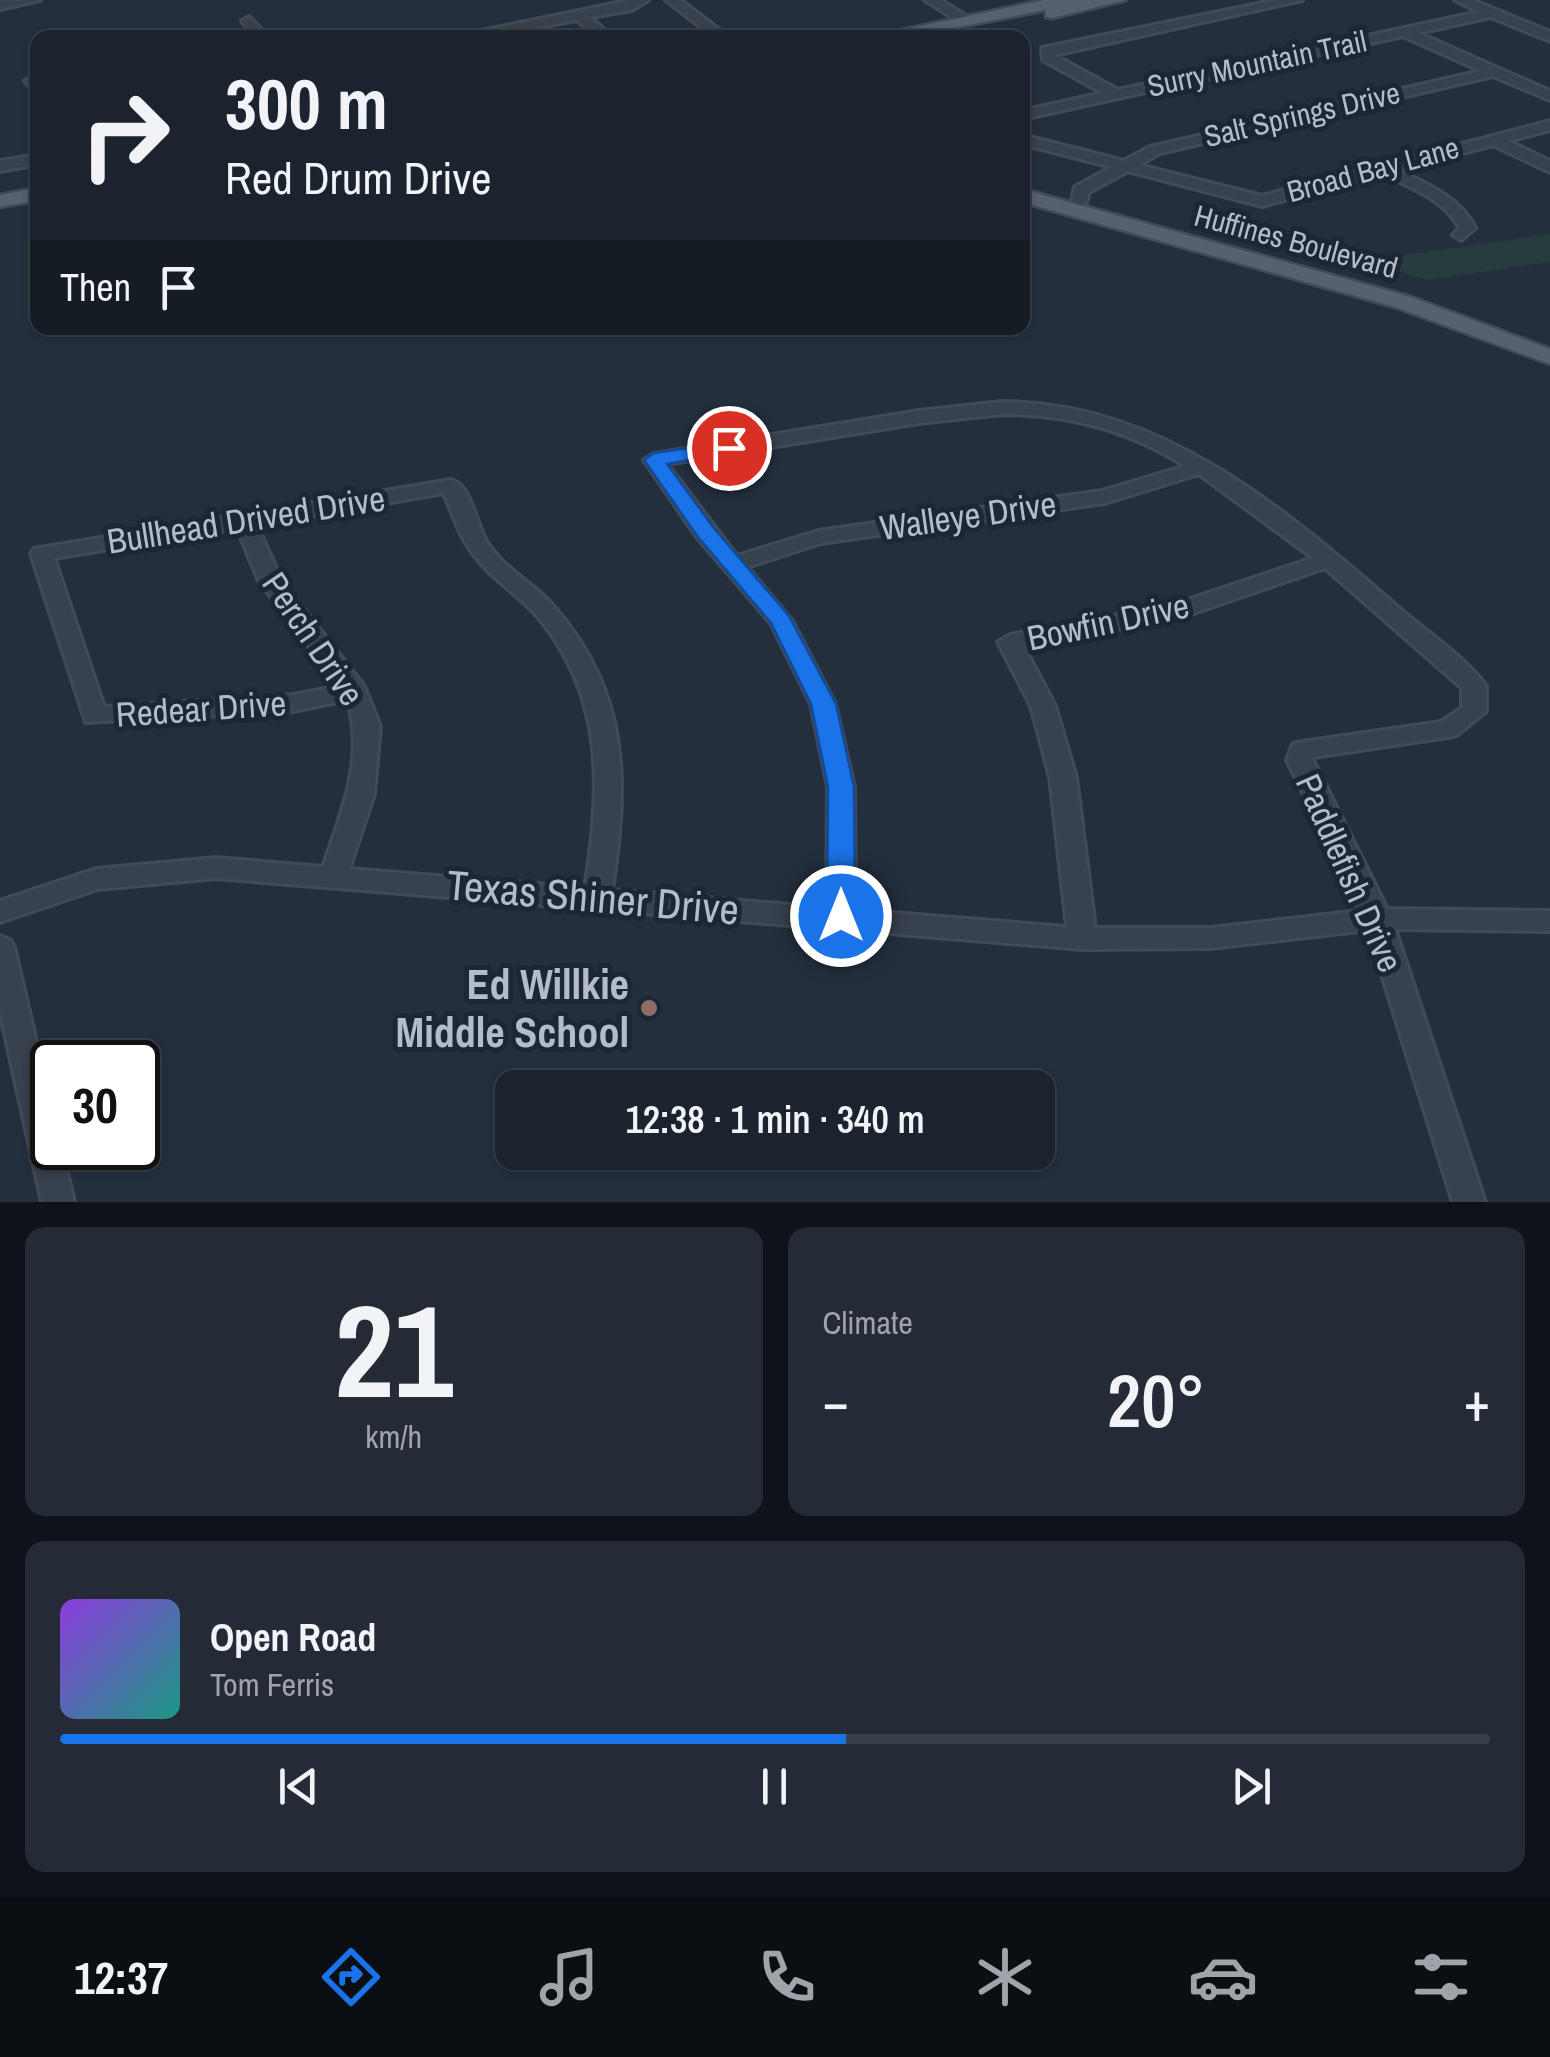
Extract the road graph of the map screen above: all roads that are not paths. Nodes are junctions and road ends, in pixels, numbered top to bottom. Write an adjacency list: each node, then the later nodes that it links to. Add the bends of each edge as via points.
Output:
1 (34, 0): 9 (street)
2 (642, 0): 11 (street)
3 (672, 0): 18 (street)
4 (931, 0): 12 (street)
5 (1118, 0): 14 (main road)
6 (1461, 0): 10 (street)
7 (1060, 1): 12 (main road)
8 (1285, 1): 25 (street, via 1047,51 1048,58)
9 (3, 3)
10 (1492, 13): 22 (street, Surry Mountain Trail); 23 (street)
11 (579, 16): 16 (street); 17 (street)
12 (966, 20): 19 (main road)
13 (249, 21): 15 (street)
14 (1006, 22): 20 (main road); 21 (main road)
15 (256, 30)
16 (502, 30)
17 (597, 30)
18 (713, 30)
19 (914, 30)
20 (924, 30)
21 (967, 30)
22 (1404, 32): 24 (street); 25 (street, Surry Mountain Trail)
23 (1550, 36)
24 (1494, 72): 26 (street); 35 (street, Salt Springs Drive, via 1170,146)
25 (1116, 95): 27 (street, Surry Mountain Trail)
26 (1550, 96)
27 (1030, 113)
28 (1550, 124): 29 (street, Broad Bay Lane)
29 (1492, 138): 33 (street, Broad Bay Lane); 34 (street)
30 (1030, 141): 35 (street, Broad Bay Lane)
31 (30, 160): 32 (street)
32 (0, 166)
33 (1381, 167): 35 (street, Broad Bay Lane, via 1255,201); 41 (street, via 1452,208 1466,228)
34 (1550, 167)
35 (1122, 169): 40 (street, Salt Springs Drive, via 1118,179)
36 (1030, 188): 40 (main road, Huffines Boulevard)
37 (1030, 196): 40 (main road, Huffines Boulevard)
38 (30, 198): 39 (main road)
39 (0, 204)
40 (1074, 204): 42 (main road, Huffines Boulevard, via 1446,302); 43 (main road, Huffines Boulevard, via 1403,302)
41 (1461, 235)
42 (1550, 342)
43 (1550, 357)
44 (1202, 466): 47 (street); 48 (street, Walleye Drive, via 1129,492 818,537); 48 (street, via 1146,435 1082,414 1022,409 955,412 654,460)
45 (244, 519): 46 (street, Bullhead Drived Drive); 49 (street, Perch Drive, via 270,581); 51 (street, Bullhead Drived Drive, via 451,486 477,546 546,612 584,671 610,739 612,805)
46 (42, 554): 49 (street, Redear Drive, via 96,716 294,703)
47 (1327, 560): 54 (street, Paddlefish Drive, via 1474,686 1474,711 1448,729 1302,750 1300,760); 56 (street, Bowfin Drive, via 1177,611 1010,642 1043,706 1064,777)
48 (733, 564): 53 (street, via 781,620 824,704 841,787)
49 (356, 691): 50 (street, Perch Drive, via 368,726 361,794)
50 (333, 876): 51 (street, Texas Shiner Drive); 52 (street, Texas Shiner Drive, via 216,868 96,879)
51 (597, 897): 53 (street, Texas Shiner Drive)
52 (0, 912)
53 (841, 916): 56 (street, Texas Shiner Drive)
54 (1378, 919): 55 (street, Texas Shiner Drive); 56 (street, Texas Shiner Drive, via 1211,938); 59 (street, Paddlefish Drive)
55 (1550, 921)
56 (1082, 939)
57 (0, 947): 58 (street)
58 (58, 1202)
59 (1468, 1202)

